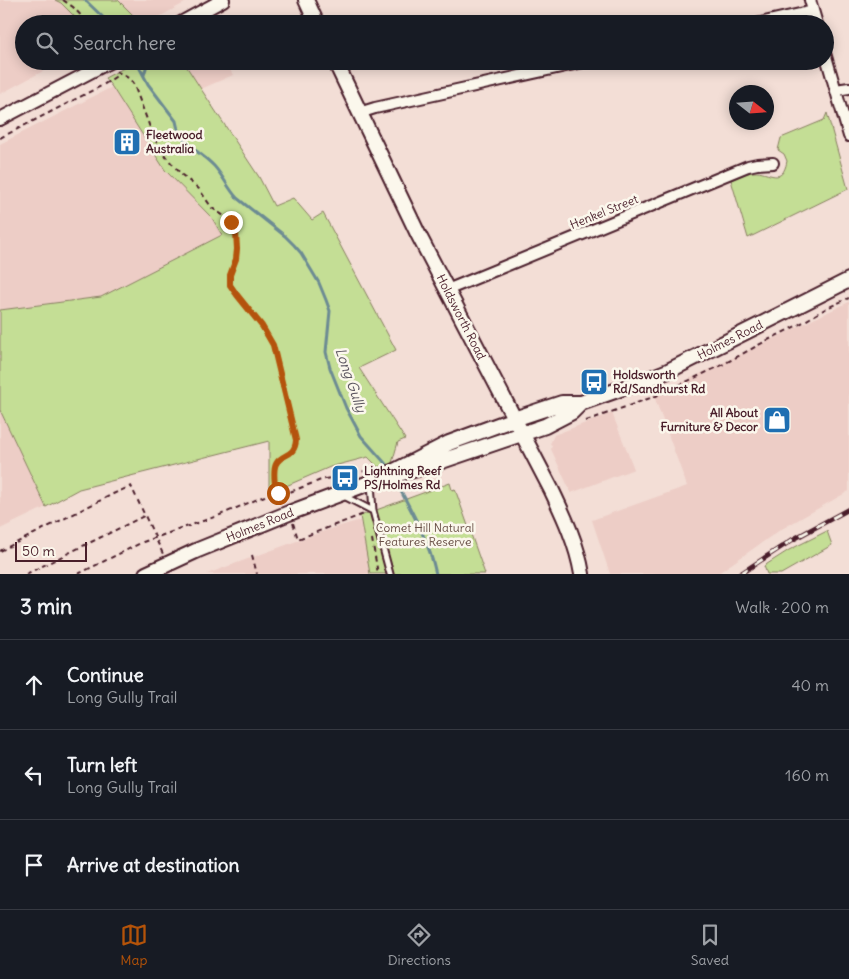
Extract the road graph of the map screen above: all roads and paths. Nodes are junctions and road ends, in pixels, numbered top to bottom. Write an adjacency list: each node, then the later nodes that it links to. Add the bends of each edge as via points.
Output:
1 (63, 0): 6 (path)
2 (223, 0): 7 (street)
3 (306, 0): 8 (main road)
4 (810, 0): 5 (street)
5 (813, 11): 9 (street); 10 (street)
6 (81, 15)
7 (192, 15)
8 (314, 15)
9 (795, 15)
10 (814, 15)
11 (102, 70): 20 (street)
12 (116, 70): 16 (path)
13 (339, 70): 19 (main road, Holdsworth Road)
14 (547, 70): 19 (street)
15 (830, 70): 18 (street)
16 (118, 73): 22 (path, via 103,85); 32 (path, via 134,85 154,138 166,158 197,186 212,208 229,220 234,228 237,249 230,285 273,345 296,440 292,451 276,464)
17 (849, 88): 18 (street)
18 (836, 90): 21 (street)
19 (359, 113): 25 (main road, Holdsworth Road)
20 (0, 119)
21 (849, 136)
22 (0, 138)
23 (773, 163): 25 (street, Henkel Street, via 748,166)
24 (849, 280): 27 (main road, Holmes Road, via 668,371)
25 (446, 290): 28 (main road, Holdsworth Road)
26 (849, 298): 29 (path, via 656,396)
27 (580, 403): 28 (main road, Holmes Road, via 562,403); 30 (main road, Holmes Road, via 562,418)
28 (514, 418): 30 (main road, Holdsworth Road); 31 (main road, Holmes Road, via 449,443)
29 (586, 421)
30 (522, 433): 31 (main road, Holmes Road); 51 (main road, Holdsworth Road, via 568,525)
31 (384, 476): 33 (main road, Holmes Road); 34 (path, via 344,475 345,478 338,481 337,476); 36 (lane)
32 (275, 493): 34 (path); 40 (path)
33 (340, 494): 36 (lane); 44 (main road, Holmes Road)
34 (281, 496): 35 (path)
35 (283, 501)
36 (373, 511): 50 (lane)
37 (365, 514): 39 (path, via 298,539)
38 (146, 515): 40 (path); 42 (path, via 132,486); 45 (path)
39 (295, 532)
40 (156, 538): 44 (path); 46 (path)
41 (372, 538): 49 (path)
42 (0, 551)
43 (252, 555): 48 (path)
44 (167, 564): 47 (main road, Holmes Road)
45 (26, 574)
46 (78, 574)
47 (146, 574)
48 (257, 574)
49 (378, 574)
50 (390, 574)
51 (582, 574)

